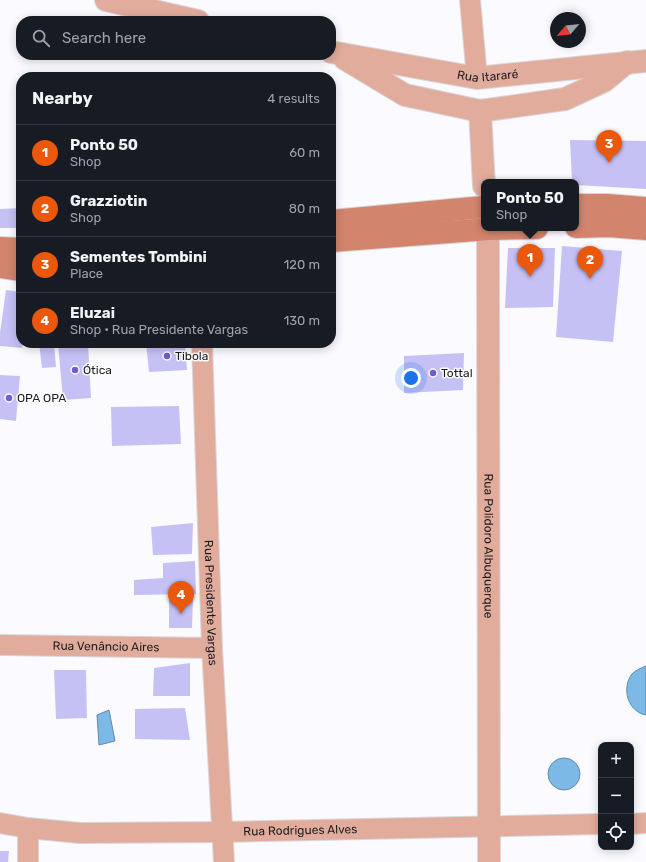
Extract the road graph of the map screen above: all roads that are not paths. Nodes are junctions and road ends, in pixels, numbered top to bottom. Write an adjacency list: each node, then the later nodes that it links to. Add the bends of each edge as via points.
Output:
1 (106, 0): 3 (street)
2 (470, 0): 7 (street)
3 (176, 16)
4 (336, 53): 7 (street, Rua Itararé)
5 (336, 54): 8 (street, via 405,95)
6 (636, 62): 7 (street, Rua Itararé); 8 (street, via 604,81 565,99)
7 (477, 78)
8 (480, 111): 9 (street)
9 (484, 179)
10 (579, 205): 12 (main road)
11 (481, 207): 13 (main road)
12 (646, 208)
13 (336, 221)
14 (579, 227): 15 (main road)
15 (646, 229)
16 (481, 230): 18 (main road)
17 (489, 231): 30 (street, Rua Polidoro Albuquerque)
18 (336, 242)
19 (0, 248): 20 (main road)
20 (16, 250)
21 (0, 267): 22 (main road)
22 (16, 269)
23 (202, 348): 25 (street, Rua Presidente Vargas)
24 (0, 645): 25 (street, Rua Venâncio Aires)
25 (212, 648): 32 (street, Rua Presidente Vargas)
26 (0, 823): 31 (street, Rua Rodrigues Alves)
27 (646, 823): 29 (street)
28 (598, 824): 30 (street, Rua Rodrigues Alves)
29 (634, 824)
30 (489, 826): 32 (street, Rua Rodrigues Alves); 35 (street, Rua Polidoro Albuquerque)
31 (28, 828): 32 (street, Rua Rodrigues Alves, via 80,833); 33 (street)
32 (223, 832): 34 (street, Rua Presidente Vargas)
33 (28, 862)
34 (224, 862)
35 (489, 862)

